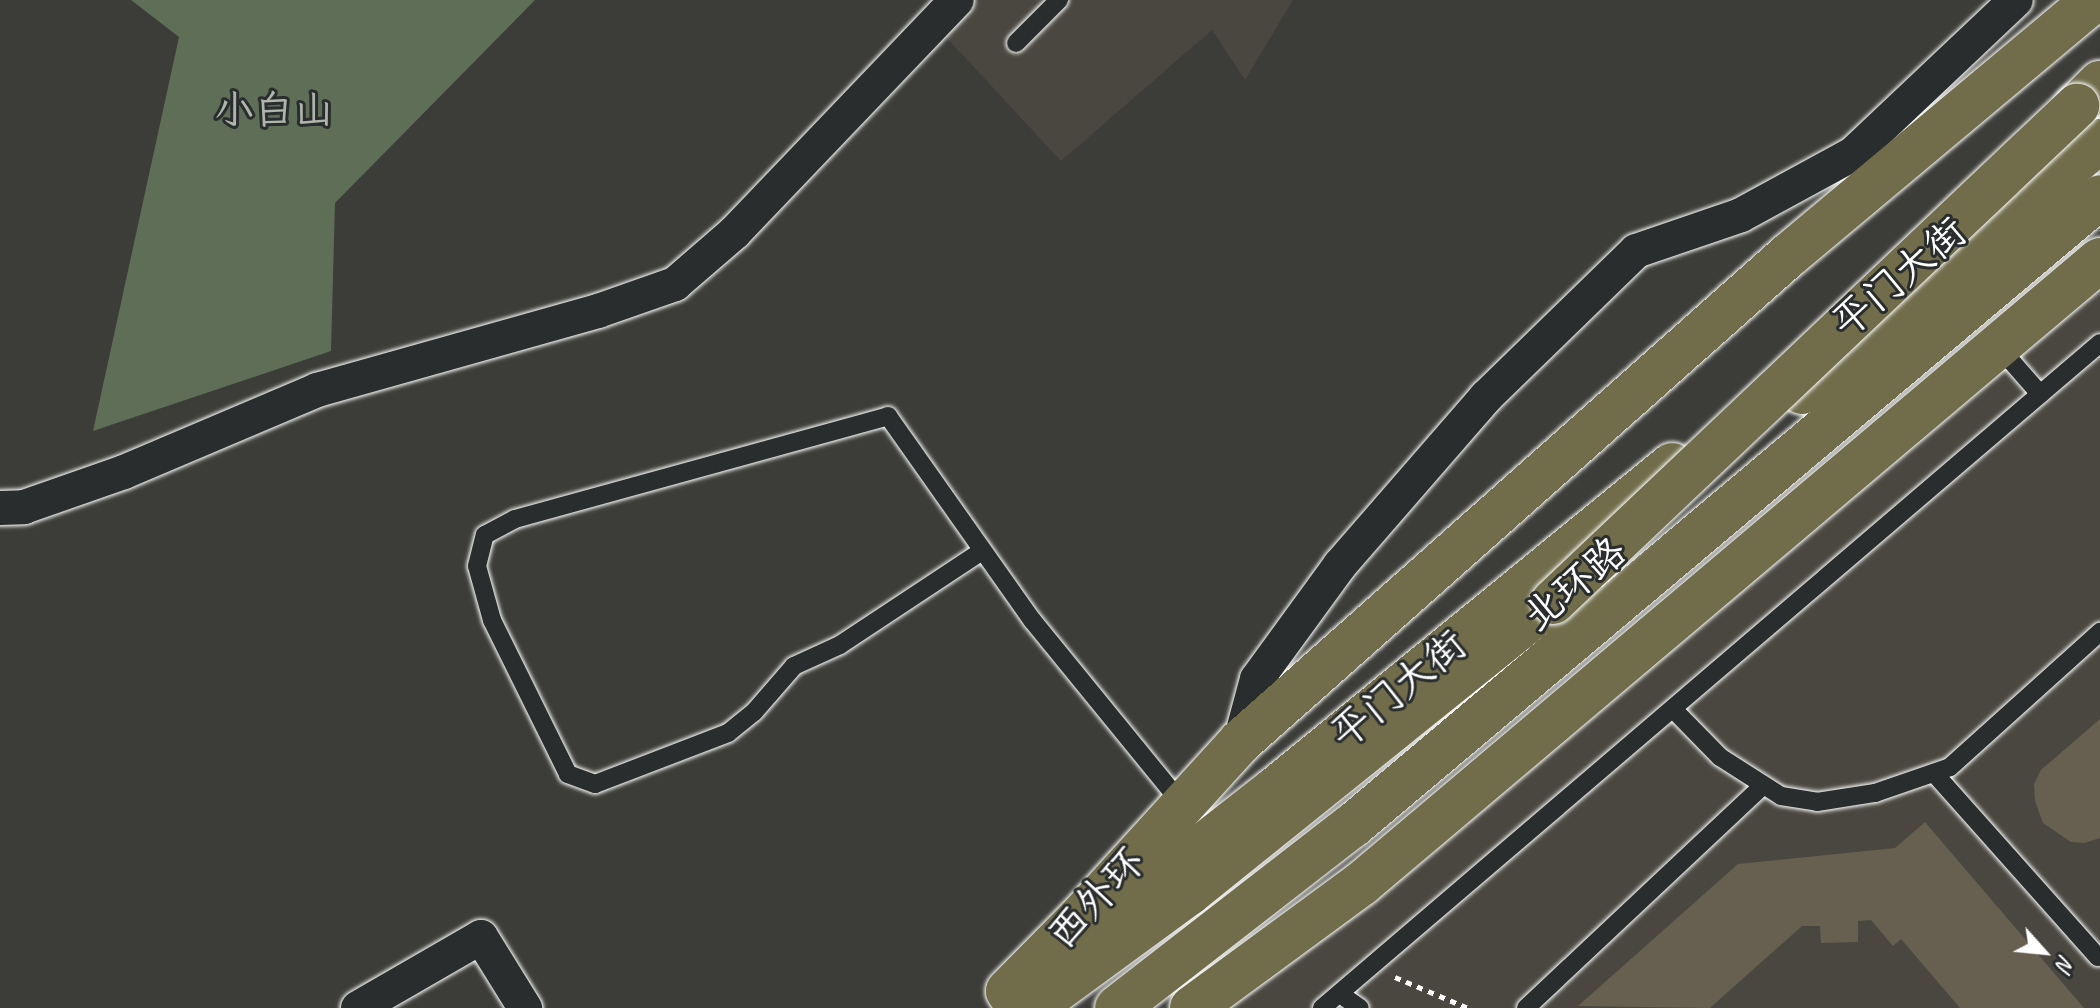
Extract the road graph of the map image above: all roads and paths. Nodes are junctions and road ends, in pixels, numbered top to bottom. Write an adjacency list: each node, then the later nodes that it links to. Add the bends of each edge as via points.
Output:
1 (957, 0): 14 (street, via 735,232 675,284 598,311 317,390 124,472 24,507)
2 (1059, 0): 5 (lane)
3 (2016, 0): 19 (street, via 1853,154 1741,215 1636,251 1486,397 1340,565 1257,679)
4 (2094, 0): 19 (main road, 西外环, via 1702,331)
5 (1016, 43)
6 (2100, 83): 16 (main road, bridge)
7 (2100, 107): 26 (main road, 平门大街, via 1849,321)
8 (2100, 141): 16 (main road, 北环路, bridge)
9 (2100, 197): 29 (main road, 北环路, via 1352,826)
10 (2100, 260): 12 (main road)
11 (2100, 343): 13 (lane)
12 (1998, 346): 13 (lane); 30 (main road, via 1361,884)
13 (2040, 394): 18 (lane)
14 (0, 508)
15 (982, 551): 15 (lane, via 888,416 515,519 485,535 477,566 492,620 568,774 595,784 728,733 794,666 840,645); 22 (lane)
16 (1553, 602): 26 (main road, 北环路, via 1189,893)
17 (2100, 632): 20 (lane, via 1950,767)
18 (1673, 709): 21 (lane, via 1720,757); 24 (lane)
19 (1240, 742): 22 (main road, 西外环)
20 (1934, 773): 21 (lane, via 1875,793 1817,802 1781,796); 23 (lane)
21 (1762, 786): 34 (lane)
22 (1182, 804): 26 (main road, 西外环)
23 (2100, 955)
24 (1373, 968): 25 (lane); 33 (path)
25 (1340, 994): 31 (lane); 32 (lane)
26 (1010, 1004)
27 (358, 1008): 28 (street, via 481,937)
28 (525, 1008)
29 (1117, 1008)
30 (1192, 1008)
31 (1322, 1008)
32 (1360, 1008)
33 (1468, 1008)
34 (1526, 1008)

